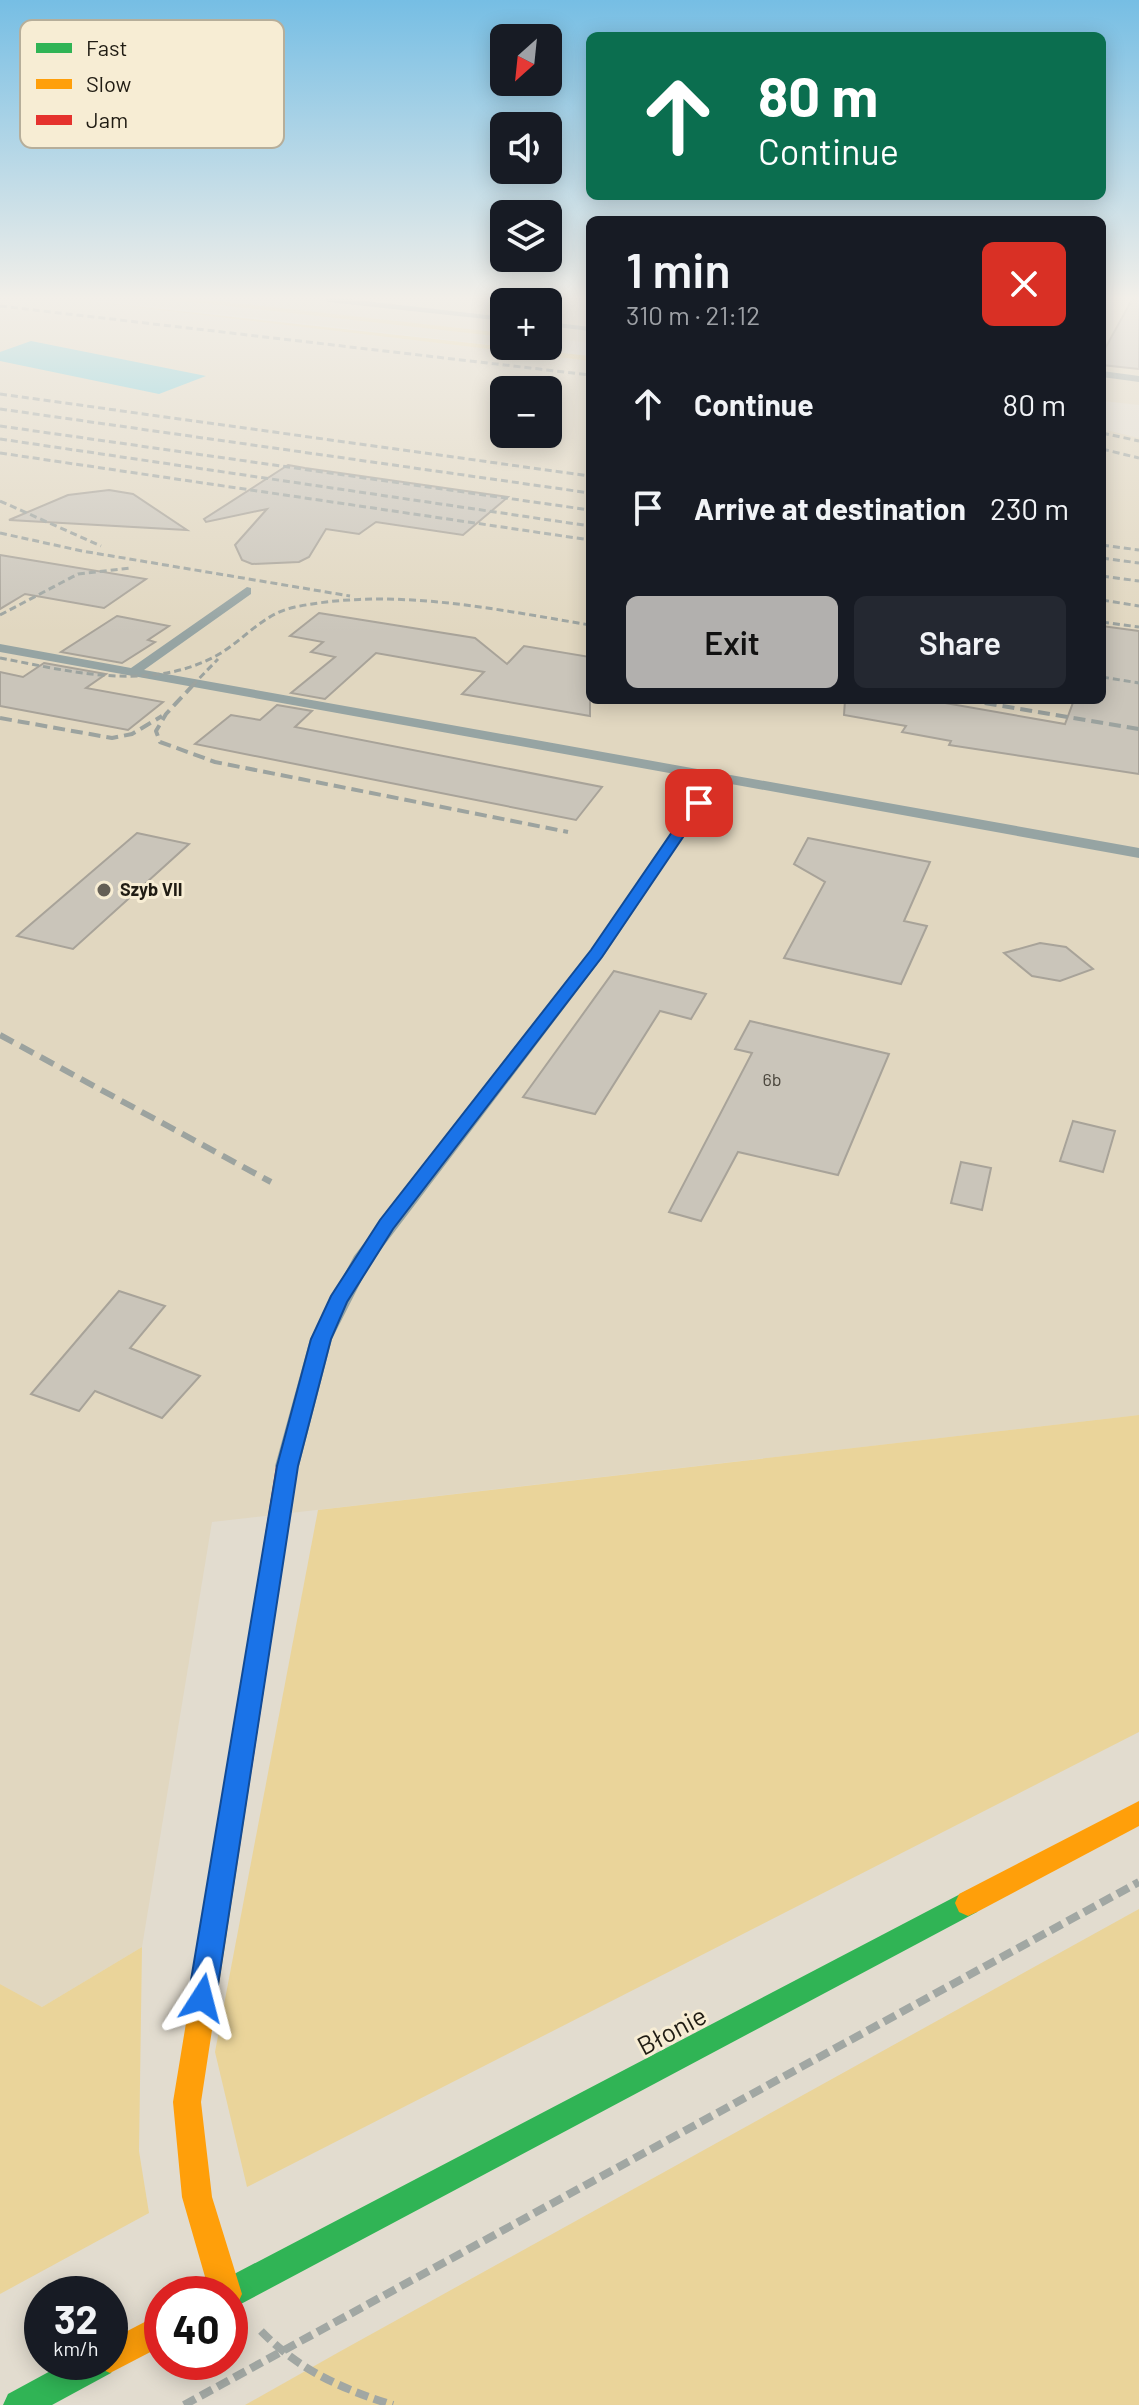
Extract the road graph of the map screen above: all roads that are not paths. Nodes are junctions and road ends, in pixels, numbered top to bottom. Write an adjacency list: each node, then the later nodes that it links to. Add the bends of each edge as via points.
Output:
1 (247, 591): 3 (lane)
2 (0, 648): 3 (lane)
3 (133, 672): 4 (lane)
4 (716, 778): 5 (lane); 6 (lane, via 597,953 361,1261 321,1339)
5 (1139, 853)
6 (287, 1466): 8 (street, Błonie, via 187,2102 197,2197)
7 (1139, 1813): 9 (street, Błonie)
8 (221, 2276)
9 (248, 2283)
10 (66, 2380): 11 (street)
11 (19, 2405)

